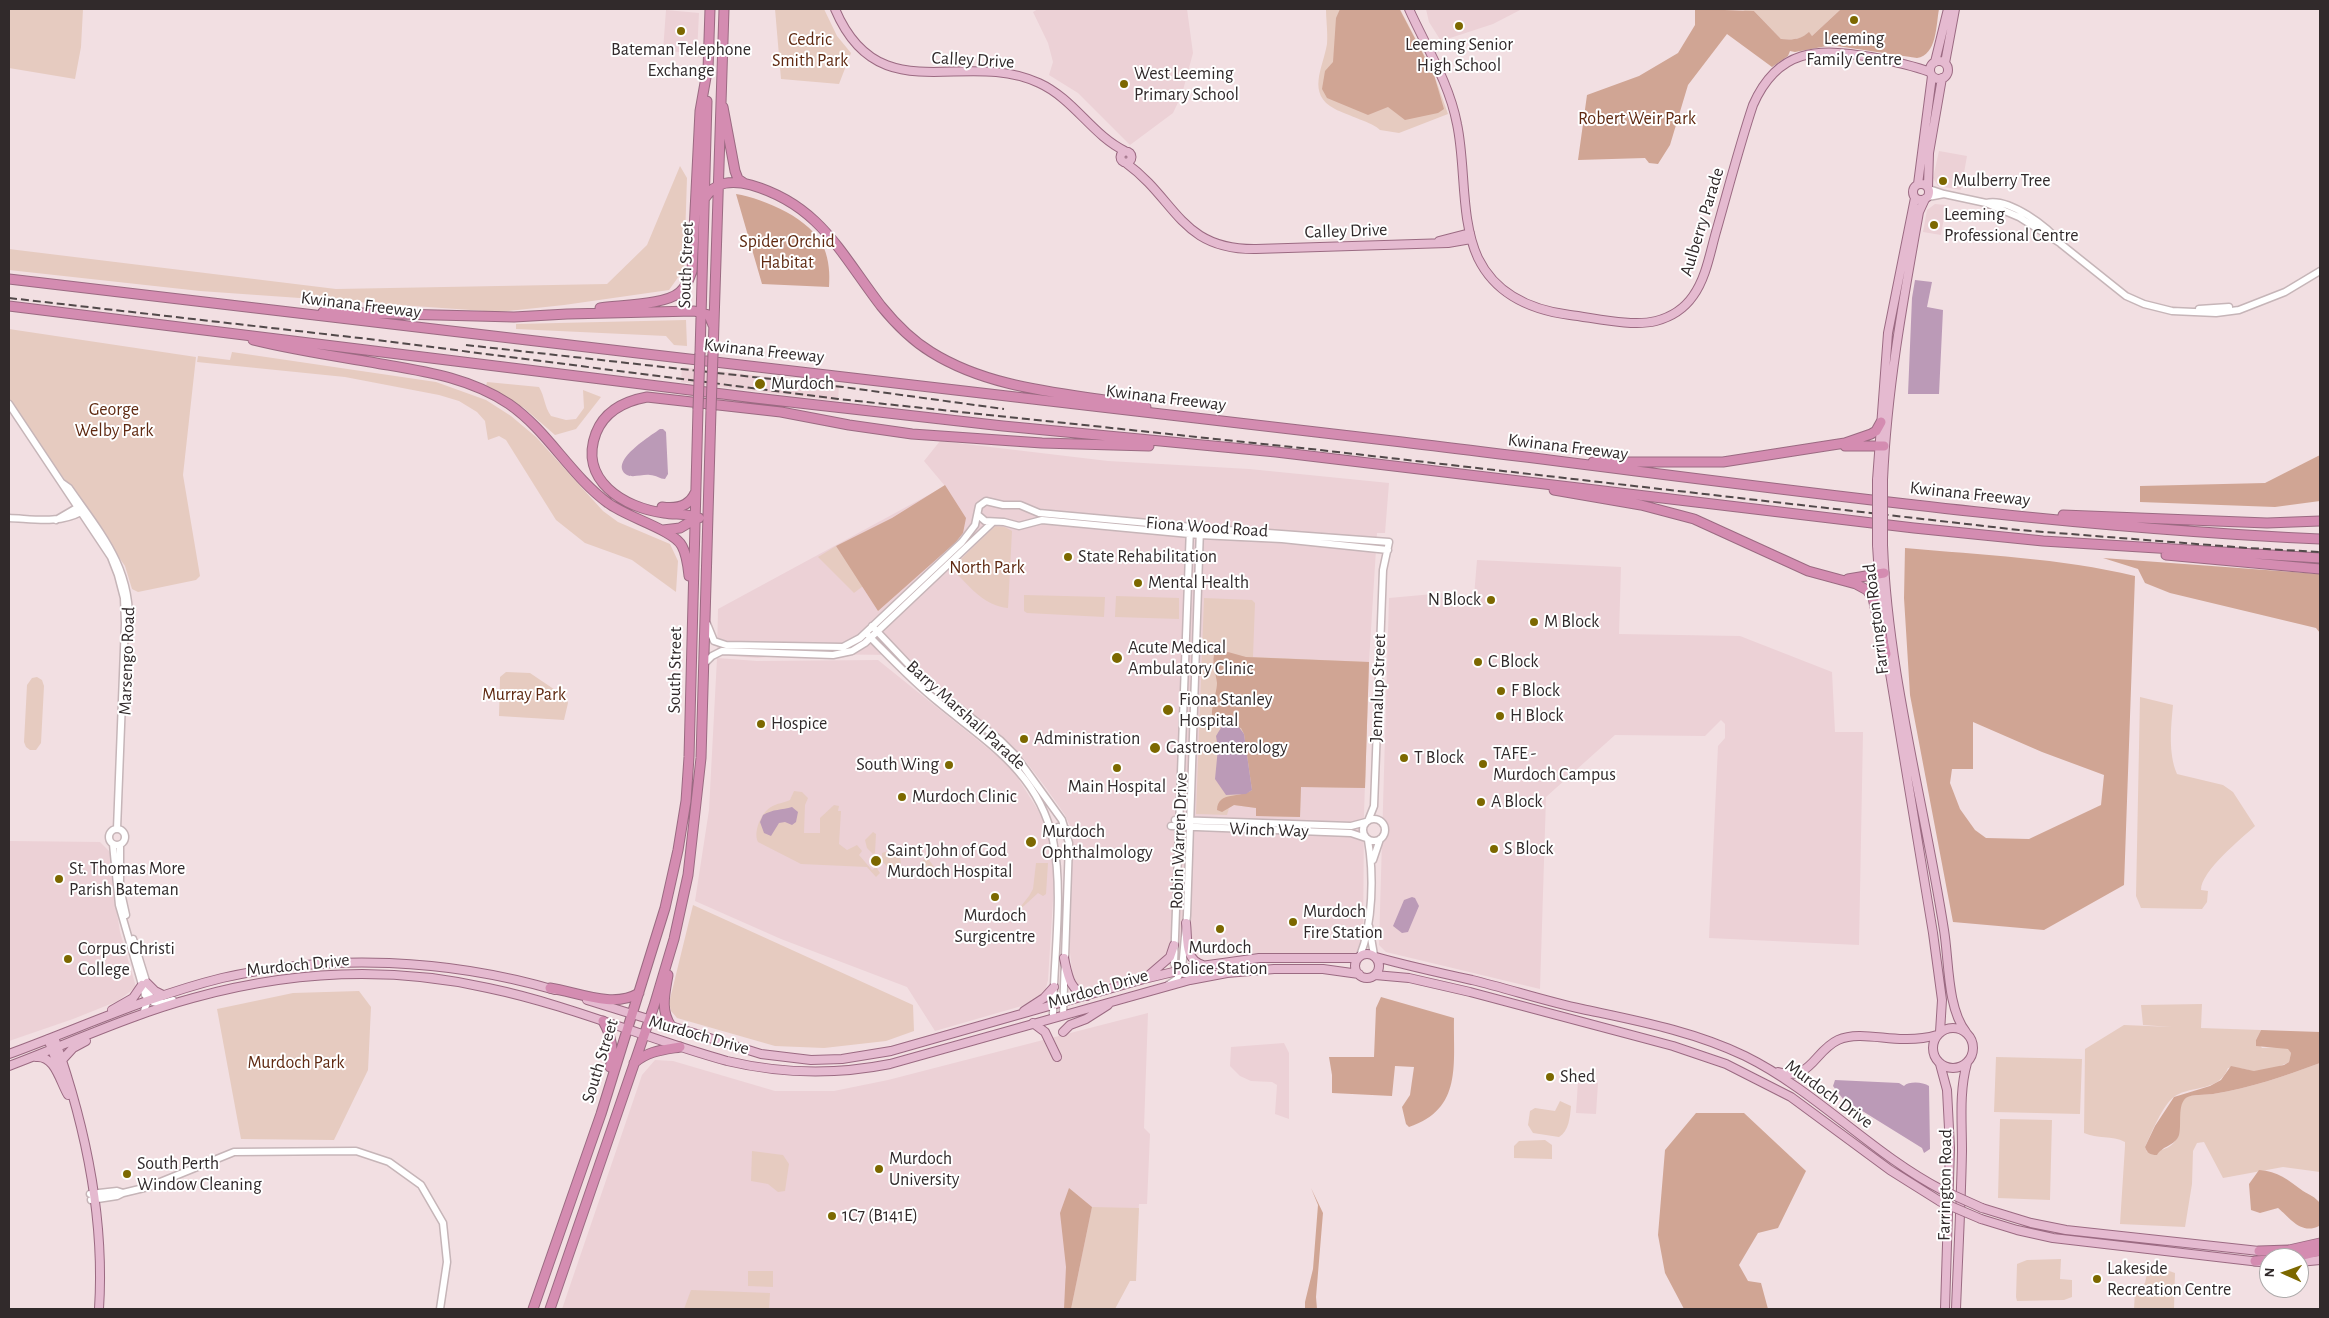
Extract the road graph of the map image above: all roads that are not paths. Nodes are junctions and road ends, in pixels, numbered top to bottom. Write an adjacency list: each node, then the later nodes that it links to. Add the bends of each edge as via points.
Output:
1 (710, 9): 8 (highway, South Street)
2 (724, 9): 7 (highway, South Street)
3 (835, 9): 22 (main road, Calley Drive, via 855,42 886,65 920,73 1006,74 1037,82 1065,98 1196,234 1216,244 1256,249 1448,243)
4 (1409, 9): 22 (main road, Aulberry Parade, via 1452,101)
5 (1946, 9): 9 (main road)
6 (1955, 9): 10 (main road)
7 (723, 25): 8 (highway, via 716,30); 15 (highway, South Street)
8 (709, 26): 11 (highway, South Street)
9 (1934, 63): 10 (main road, Aulberry Parade); 12 (main road, Aulberry Parade); 13 (main road)
10 (1944, 63): 14 (main road, Farrington Road, via 1947,73)
11 (708, 66): 20 (highway, South Street); 28 (highway, via 700,112 692,271 688,282 680,293 668,298)
12 (1913, 66): 13 (main road, Aulberry Parade); 22 (main road, Aulberry Parade, via 1826,51 1794,59 1772,74 1752,105 1701,282 1689,302 1669,316 1638,323 1553,313 1531,307 1510,296 1496,283 1478,258)
13 (1931, 74): 14 (main road, Aulberry Parade); 17 (main road)
14 (1942, 78): 19 (main road, Farrington Road)
15 (720, 97): 16 (highway, via 734,171); 18 (highway, South Street)
16 (744, 183): 18 (highway); 32 (highway, via 776,194 818,222 882,307 918,343 962,369 1017,385)
17 (1918, 184): 19 (main road, via 1922,183); 21 (main road, Farrington Road, via 1913,190)
18 (719, 185): 20 (highway); 29 (highway, South Street)
19 (1927, 193): 21 (main road); 23 (street, via 1986,203 1992,201 2023,213 2051,232 2061,244 2126,296 2157,308 2191,311 2243,307 2276,297); 34 (main road, Farrington Road, via 1919,212)
20 (705, 198): 27 (highway, South Street)
21 (1915, 198): 33 (main road, Farrington Road, via 1892,308)
22 (1471, 236)
23 (2320, 271)
24 (9, 279): 26 (highway, Kwinana Freeway)
25 (9, 306): 30 (highway)
26 (278, 312): 28 (highway, via 489,317); 32 (highway, Kwinana Freeway)
27 (701, 312): 28 (highway); 29 (highway, via 709,315); 39 (highway, South Street, bridge)
28 (568, 314)
29 (713, 325): 41 (highway, South Street, bridge)
30 (214, 330): 35 (highway, via 765,399); 51 (highway, via 292,349 439,374 484,389 535,426 578,476 606,502 624,514)
31 (9, 404): 43 (street, Marsengo Road, via 58,479 69,488)
32 (1210, 419): 37 (highway, Kwinana Freeway)
33 (1881, 422): 34 (main road, Farrington Road); 36 (highway, via 1876,431 1859,439)
34 (1882, 446): 36 (highway); 65 (main road, Farrington Road, bridge)
35 (1218, 447): 38 (highway); 40 (highway, via 1042,444 944,437 880,430 781,412 647,397 616,408 605,418 595,437 592,451 596,469)
36 (1818, 447): 37 (highway, via 1723,462)
37 (1546, 461): 44 (highway, Kwinana Freeway)
38 (1468, 474): 58 (highway); 66 (highway, via 1666,511 1718,529)
39 (696, 491): 40 (highway, via 684,506 667,508); 47 (highway, South Street)
40 (615, 495): 47 (highway, via 651,511)
41 (708, 501): 47 (highway); 54 (highway, South Street)
42 (1028, 508): 45 (street, Fiona Wood Road, via 986,501 979,506); 50 (street, via 1030,516); 52 (street, Fiona Wood Road, via 1039,513)
43 (80, 509): 46 (street, via 65,520); 81 (street, Marsengo Road, via 111,557 124,598)
44 (1987, 513): 49 (highway, via 2267,523); 56 (highway, Kwinana Freeway)
45 (978, 515): 48 (street, Fiona Wood Road, via 985,522); 71 (street, Fiona Wood Road, via 967,537)
46 (9, 518)
47 (696, 518): 51 (highway, via 680,528); 54 (highway, via 704,524); 67 (highway, South Street)
48 (994, 521): 50 (street, Fiona Wood Road, via 1019,526); 71 (street, Fiona Wood Road)
49 (2320, 521)
50 (1027, 523): 52 (street, Fiona Wood Road, via 1042,520)
51 (661, 530): 67 (highway, via 673,535 682,547)
52 (1190, 530): 53 (street, Fiona Wood Road); 69 (street, Robin Warren Drive)
53 (1200, 531): 55 (street, Fiona Wood Road); 70 (street, Robin Warren Drive)
54 (707, 535): 68 (highway, South Street)
55 (1283, 536): 57 (street, Fiona Wood Road); 60 (street, Fiona Wood Road)
56 (2320, 539)
57 (1379, 541): 59 (street, Fiona Wood Road); 60 (street, Jennalup Street)
58 (2043, 541): 62 (highway); 63 (highway)
59 (1388, 542): 61 (street, Jennalup Street)
60 (1379, 550): 61 (street, Fiona Wood Road); 64 (street, Jennalup Street)
61 (1388, 550): 64 (street, Jennalup Street)
62 (2320, 558)
63 (2320, 569)
64 (1383, 570): 77 (street, Jennalup Street)
65 (1881, 574): 66 (highway, via 1856,580); 74 (main road, Farrington Road); 131 (main road, Farrington Road, via 1953,997 1960,1024)
66 (1833, 579): 74 (highway, via 1856,584 1870,594)
67 (693, 598): 110 (highway, South Street, via 686,801 665,908)
68 (705, 618): 72 (street, Fiona Wood Road, via 714,641 726,645 843,648); 76 (highway, South Street)
69 (1187, 625): 70 (street); 73 (street, Robin Warren Drive)
70 (1197, 625): 75 (street, Robin Warren Drive)
71 (875, 628): 72 (street, Fiona Wood Road); 82 (street, Barry Marshall Parade, via 924,681 1015,755)
72 (868, 635): 76 (street, Fiona Wood Road, via 862,645 844,654 722,651); 86 (street, Barry Marshall Parade, via 912,680 1007,757 1033,791)
73 (1186, 654): 75 (street); 80 (street, Robin Warren Drive)
74 (1886, 654): 132 (main road, Farrington Road, via 1933,933 1942,1000)
75 (1196, 655): 80 (street, Robin Warren Drive, via 1190,813)
76 (704, 663): 90 (highway, South Street, via 699,784 691,858)
77 (1374, 806): 78 (street, Jennalup Street); 79 (street, Jennalup Street)
78 (1367, 822): 79 (street); 80 (street, Winch Way, via 1351,826); 85 (street, Jennalup Street, via 1363,831)
79 (1382, 823): 84 (street, Jennalup Street)
80 (1184, 824): 83 (street, Robin Warren Drive); 83 (street, via 1177,829); 85 (street, Winch Way, via 1351,833); 89 (street, Robin Warren Drive)
81 (119, 829): 87 (street, Marsengo Road, via 126,836); 87 (street, Marsengo Road, via 112,830 109,836)
82 (1066, 829): 86 (street, via 1056,828); 97 (street, Barry Marshall Parade, via 1069,843)
83 (1179, 835): 91 (street, Robin Warren Drive)
84 (1381, 838): 85 (street, via 1375,841); 88 (street, Jennalup Street)
85 (1367, 839): 88 (street, Jennalup Street)
86 (1053, 840): 108 (street, Barry Marshall Parade, via 1057,881)
87 (117, 844): 106 (street, Marsengo Road, via 120,888)
88 (1372, 864): 92 (street, Jennalup Street)
89 (1187, 907): 91 (street); 93 (street, Robin Warren Drive)
90 (680, 916): 123 (highway, South Street); 128 (highway, via 664,998)
91 (1176, 917): 94 (street, Robin Warren Drive)
92 (1369, 922): 95 (street, Jennalup Street); 96 (street, Jennalup Street)
93 (1186, 923): 99 (main road, via 1189,954); 101 (street, Robin Warren Drive)
94 (1174, 946): 101 (street, Robin Warren Drive, via 1174,964); 105 (main road, via 1170,957)
95 (1375, 956): 96 (main road, Murdoch Drive, via 1366,954); 104 (main road, via 1379,964); 145 (main road, Murdoch Drive, via 1405,966 1677,1029 1730,1049)
96 (1359, 957): 98 (main road, Murdoch Drive); 102 (main road, via 1356,968)
97 (1064, 958): 112 (main road, via 1072,988); 116 (street, Barry Marshall Parade)
98 (1273, 958): 99 (main road, Murdoch Drive); 100 (main road)
99 (1202, 966): 101 (main road, Murdoch Drive)
100 (1274, 969): 102 (main road, Murdoch Drive, via 1323,969); 103 (main road, Murdoch Drive)
101 (1180, 971): 103 (street, via 1190,975); 105 (main road, Murdoch Drive); 107 (street, via 1177,979)
102 (1359, 974): 104 (main road, Murdoch Drive, via 1368,978)
103 (1216, 975): 107 (main road, Murdoch Drive)
104 (1375, 975): 153 (main road, Murdoch Drive, bridge, via 1409,978 1470,992 1667,1044 1726,1064 1796,1100 1890,1170 1941,1202 1981,1219 2053,1238)
105 (1144, 979): 112 (main road, Murdoch Drive)
106 (144, 984): 111 (main road); 114 (street, Marsengo Road, via 150,994); 124 (main road, via 133,998)
107 (1168, 985): 115 (main road, Murdoch Drive)
108 (1054, 987): 117 (street, Barry Marshall Parade); 121 (main road, via 1044,998)
109 (550, 988): 110 (highway, via 614,1000); 111 (main road, Murdoch Drive, via 423,965 357,962 252,973); 119 (main road, Murdoch Drive)
110 (639, 993): 119 (highway, South Street)
111 (163, 996): 114 (main road, Murdoch Drive)
112 (1087, 996): 116 (main road, Murdoch Drive)
113 (192, 998): 114 (street, via 161,1003); 118 (main road, Murdoch Drive); 125 (main road, Murdoch Drive, via 293,978 386,974 490,988)
114 (148, 1000): 118 (street, Marsengo Road); 124 (main road, Murdoch Drive)
115 (1116, 1000): 120 (main road, Murdoch Drive); 130 (main road, via 1086,1019 1070,1024)
116 (1062, 1004): 117 (main road, Murdoch Drive); 120 (street, Barry Marshall Parade)
117 (1053, 1006): 121 (main road, Murdoch Drive); 122 (street, Barry Marshall Parade)
118 (143, 1014): 126 (main road, Murdoch Drive)
119 (632, 1014): 123 (main road, Murdoch Drive); 129 (highway, South Street)
120 (1062, 1015): 122 (main road, Murdoch Drive)
121 (1016, 1016): 128 (main road, Murdoch Drive, via 892,1051 811,1060 761,1054)
122 (1053, 1018): 127 (main road, Murdoch Drive)
123 (649, 1019): 128 (main road, Murdoch Drive); 133 (highway, South Street)
124 (98, 1020): 134 (main road, Murdoch Drive)
125 (603, 1021): 129 (main road, Murdoch Drive); 147 (highway, via 608,1030 612,1061 603,1089)
126 (121, 1023): 136 (main road, Murdoch Drive); 140 (main road, via 73,1048)
127 (1033, 1023): 135 (main road, Murdoch Drive, via 890,1064 840,1071 757,1068); 138 (main road, via 1045,1032)
128 (671, 1026)
129 (627, 1029): 133 (main road, Murdoch Drive); 147 (highway, South Street)
130 (1063, 1032)
131 (1966, 1032): 132 (main road, via 1956,1028); 141 (main road, via 1973,1048)
132 (1938, 1034): 143 (main road, via 1932,1048); 145 (main road, via 1906,1040 1848,1037 1830,1044 1802,1071 1786,1074)
133 (643, 1035): 135 (main road, Murdoch Drive); 142 (highway, South Street)
134 (51, 1038): 136 (main road); 137 (main road, Murdoch Drive)
135 (680, 1047): 142 (highway, via 645,1054)
136 (55, 1049): 139 (main road, Murdoch Drive); 140 (main road); 146 (main road)
137 (9, 1054)
138 (1057, 1057)
139 (31, 1058): 144 (main road, Murdoch Drive); 146 (main road, via 49,1061)
140 (62, 1060): 148 (main road, via 83,1133)
141 (1967, 1063): 143 (main road, via 1954,1068); 152 (main road, Farrington Road, via 1962,1090)
142 (633, 1064): 160 (highway, South Street)
143 (1940, 1064): 155 (main road, Farrington Road, via 1947,1090 1950,1148)
144 (9, 1066)
145 (1770, 1070): 151 (main road, Murdoch Drive, bridge, via 1900,1165 1942,1190 1982,1208 2066,1230)
146 (68, 1095): 148 (main road)
147 (601, 1114): 159 (highway, South Street)
148 (93, 1197): 156 (main road); 157 (main road, via 100,1251); 158 (street, via 148,1187 234,1152 356,1150 389,1162 421,1185 444,1224 447,1262)
149 (2320, 1243): 150 (highway)
150 (2298, 1248)
151 (2259, 1251)
152 (1958, 1253): 155 (main road, via 1954,1260 1951,1296); 162 (main road, Farrington Road)
153 (2255, 1261): 154 (highway)
154 (2259, 1261)
155 (1946, 1294): 161 (main road, Farrington Road)
156 (95, 1309)
157 (99, 1309)
158 (440, 1309)
159 (534, 1309)
160 (550, 1309)
161 (1945, 1309)
162 (1956, 1309)

